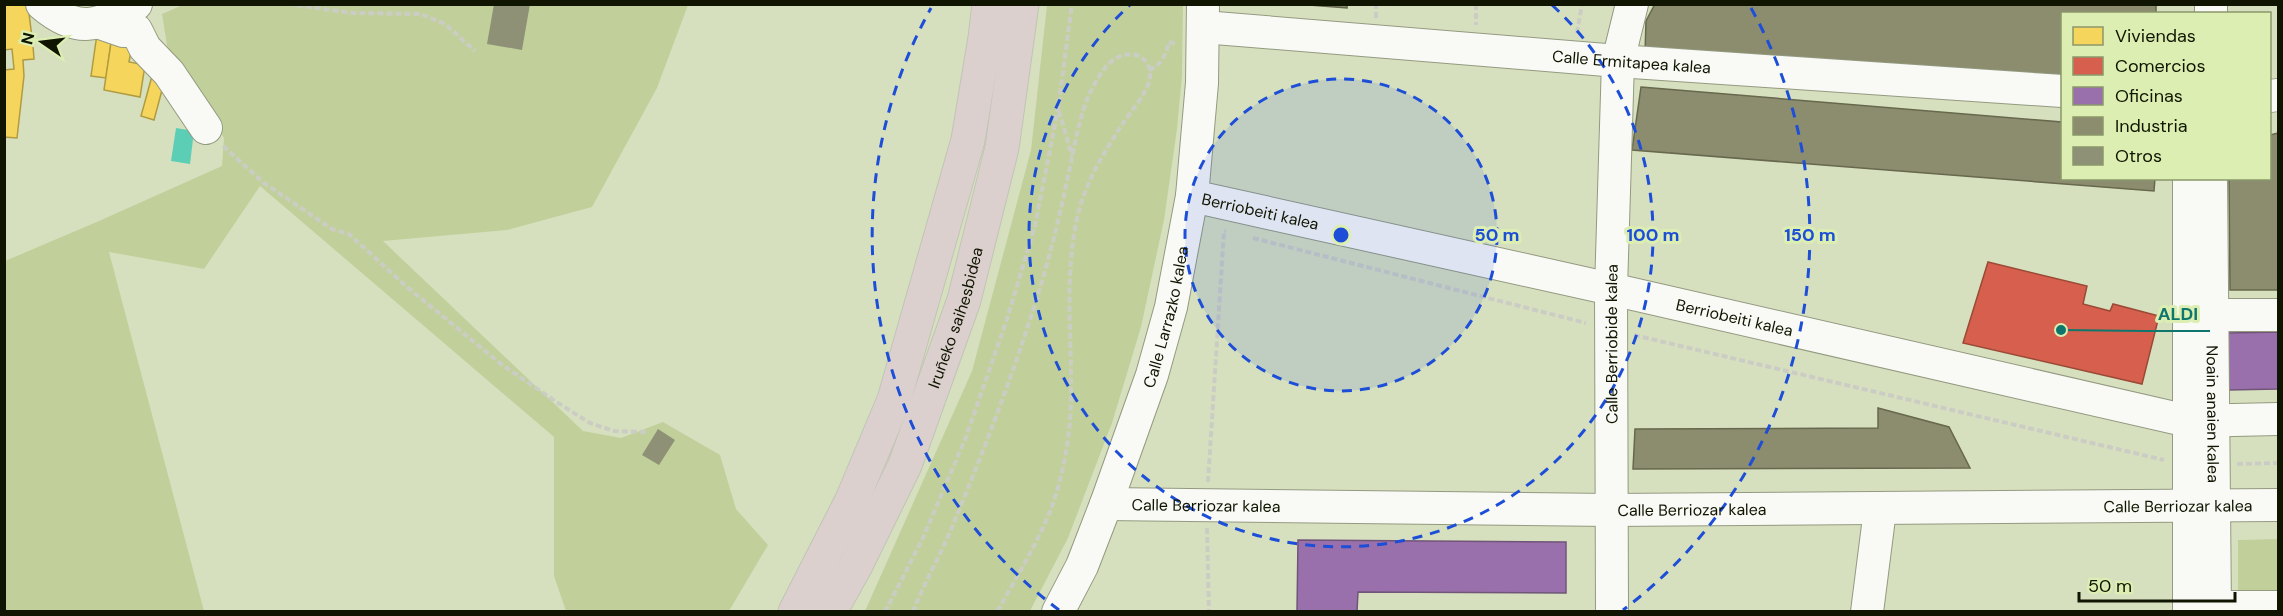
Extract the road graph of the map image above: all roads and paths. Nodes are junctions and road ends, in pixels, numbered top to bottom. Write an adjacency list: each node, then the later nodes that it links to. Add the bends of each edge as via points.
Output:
1 (42, 4): 10 (street, via 54,15 86,26)
2 (288, 4): 15 (path, via 353,14 421,14 445,24)
3 (989, 4): 38 (highway, Iruñeko saihesbidea, via 968,140 894,400 852,500)
4 (1022, 4): 39 (highway, Iruñeko saihesbidea, via 1002,148 964,300 905,465)
5 (1072, 4): 19 (path)
6 (1376, 4): 11 (path)
7 (1476, 4): 13 (path)
8 (1582, 4): 14 (path)
9 (1632, 4): 16 (street, Calle Berriobide kalea)
10 (141, 13): 20 (street, via 145,48 169,73)
11 (1376, 19)
12 (1196, 25): 16 (street, Calle Ermitapea kalea); 17 (path, via 1169,42 1163,59); 24 (street, Calle Larrazko kalea, via 1202,83)
13 (1476, 26)
14 (1577, 33)
15 (475, 51)
16 (1618, 61): 18 (street, Calle Ermitapea kalea); 25 (street, Calle Berriobide kalea)
17 (1149, 70): 21 (path, via 1133,53 1118,55 1107,65 1082,112); 42 (path, via 1147,86 1106,148 1077,218 1069,307 1071,398 1063,464 1051,508)
18 (2061, 91)
19 (1058, 109): 21 (path); 40 (path, via 1035,226 1007,319 966,437 923,538)
20 (206, 128): 30 (path, via 264,183 332,229 349,234 501,364 590,423 614,431)
21 (1072, 156): 41 (path, via 1043,279 1021,344 948,538)
22 (2189, 180): 29 (street, Noain anaien kalea)
23 (2211, 180): 26 (street, Noain anaien kalea)
24 (1192, 196): 25 (street, Berriobeiti kalea); 31 (street, Calle Larrazko kalea, via 1171,307 1152,375)
25 (1611, 289): 29 (street, Berriobeiti kalea); 34 (street, Calle Berriobide kalea)
26 (2214, 315): 27 (street); 29 (street, Noain anaien kalea)
27 (2278, 315)
28 (2278, 419): 29 (street, Berriobeiti kalea)
29 (2201, 421): 33 (street, Noain anaien kalea)
30 (649, 432)
31 (1106, 504): 34 (street, Calle Berriozar kalea); 43 (street, Calle Larrazko kalea, via 1082,566)
32 (2278, 505): 33 (street, Calle Berriozar kalea)
33 (2202, 506): 35 (street, Calle Berriozar kalea); 37 (street, Noain anaien kalea)
34 (1611, 510): 35 (street, Calle Berriozar kalea); 44 (street, Calle Berriobide kalea)
35 (1880, 510): 45 (street)
36 (2278, 607): 37 (street)
37 (2206, 610)
38 (795, 612)
39 (830, 612)
40 (885, 612)
41 (913, 612)
42 (997, 612)
43 (1058, 612)
44 (1612, 612)
45 (1867, 612)

